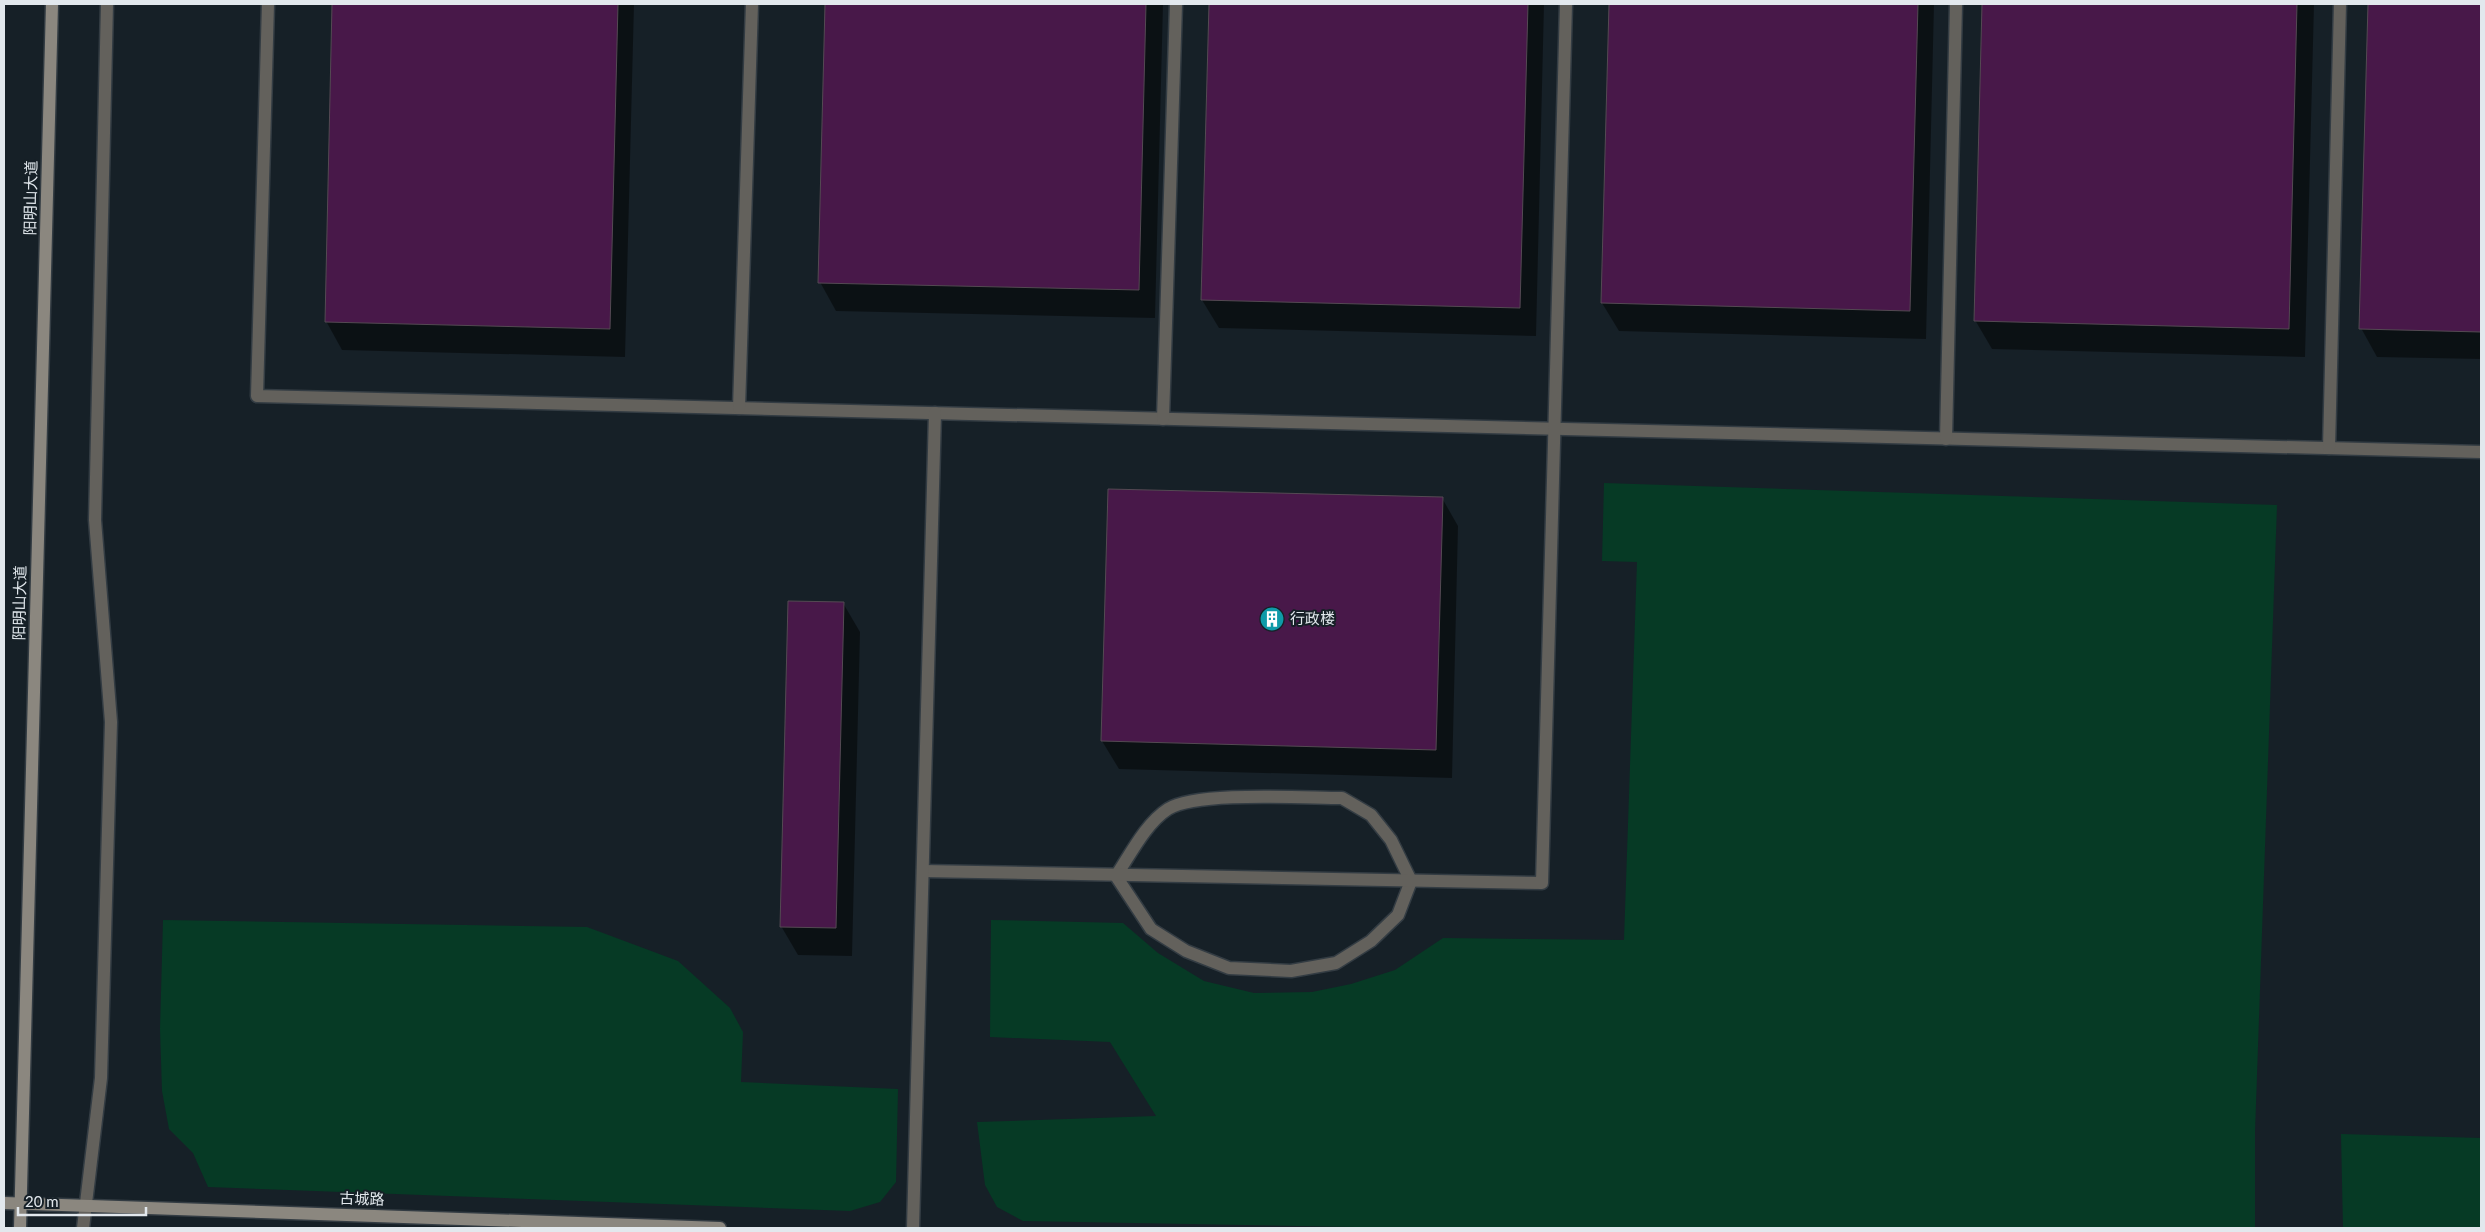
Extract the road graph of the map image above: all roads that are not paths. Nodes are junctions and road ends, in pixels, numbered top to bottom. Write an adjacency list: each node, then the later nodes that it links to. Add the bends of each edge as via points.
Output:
1 (52, 4): 20 (main road, 阳明山大道)
2 (107, 4): 21 (lane, via 95,520 111,722 101,1078)
3 (268, 4): 9 (lane, via 257,396)
4 (752, 4): 9 (lane)
5 (1176, 4): 11 (lane)
6 (1566, 4): 12 (lane)
7 (1956, 4): 13 (lane)
8 (2340, 4): 14 (lane)
9 (739, 408): 10 (lane)
10 (935, 413): 11 (lane); 16 (lane)
11 (1164, 419): 12 (lane)
12 (1554, 429): 13 (lane); 18 (lane, via 1542,884)
13 (1946, 439): 14 (lane)
14 (2329, 448): 15 (lane)
15 (2481, 452)
16 (922, 872): 17 (lane); 25 (lane)
17 (1116, 876): 18 (lane); 18 (lane, via 1143,834 1168,809 1199,799 1342,798 1371,815 1392,840); 18 (lane, via 1151,929 1186,951 1230,968 1291,971 1336,963 1371,941 1398,915)
18 (1411, 881)
19 (4, 1202): 20 (main road, 古城路)
20 (21, 1203): 21 (main road, 古城路); 22 (main road, 阳明山大道)
21 (84, 1204): 23 (lane); 24 (main road, 古城路)
22 (20, 1228)
23 (83, 1228)
24 (720, 1228)
25 (913, 1228)

